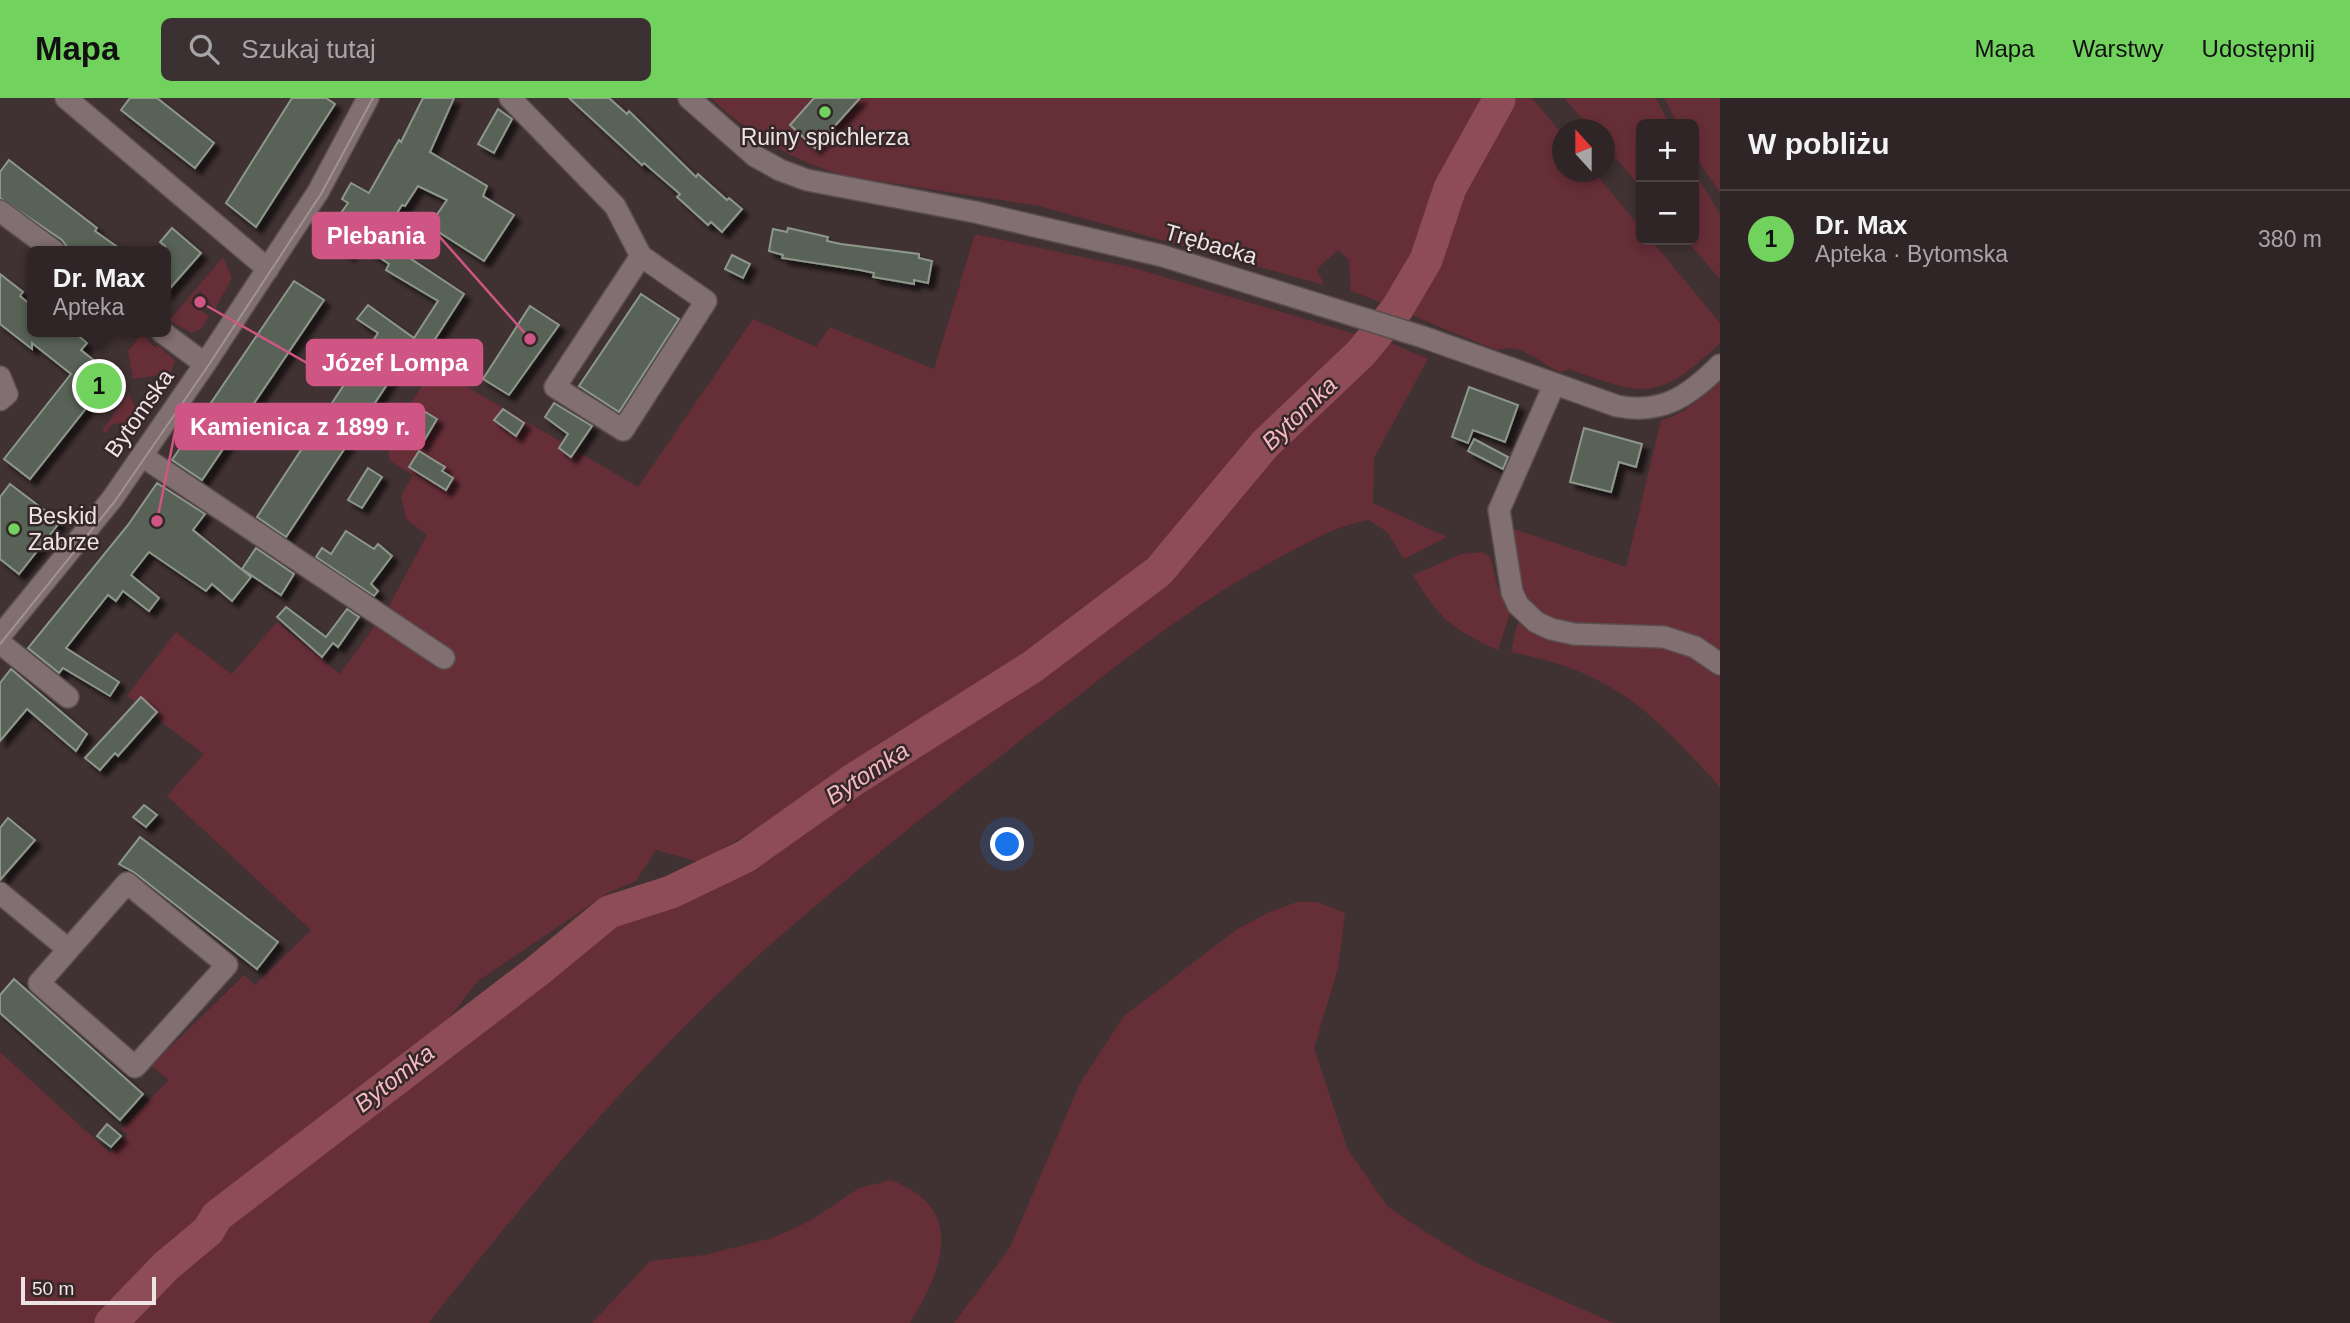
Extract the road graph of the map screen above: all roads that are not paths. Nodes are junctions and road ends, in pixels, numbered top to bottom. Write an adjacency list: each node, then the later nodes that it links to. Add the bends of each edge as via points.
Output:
1 (66, 98): 8 (street)
2 (368, 98): 8 (street, Bytomska, via 318,192)
3 (510, 98): 7 (street, via 615,206)
4 (689, 98): 13 (street, Trębacka, via 755,156 807,180 975,212 1163,256 1423,337)
5 (0, 211): 6 (street)
6 (47, 246)
7 (641, 256): 7 (street, via 555,387 623,430 706,301)
8 (268, 269): 10 (street, Bytomska)
9 (169, 337): 10 (street)
10 (205, 364): 15 (street, Bytomska)
11 (1720, 365): 13 (street, Trębacka, via 1678,399 1637,410)
12 (0, 377): 14 (street, via 7,394)
13 (1554, 385): 18 (street, via 1499,510 1518,605 1551,629 1664,637 1695,647)
14 (0, 400)
15 (142, 456): 16 (street, Bytomska); 17 (street)
16 (1, 635): 19 (street)
17 (444, 658)
18 (1720, 664)
19 (68, 697)
20 (0, 893): 21 (street)
21 (68, 949): 21 (street, via 39,983 135,1068 227,965 127,883)

